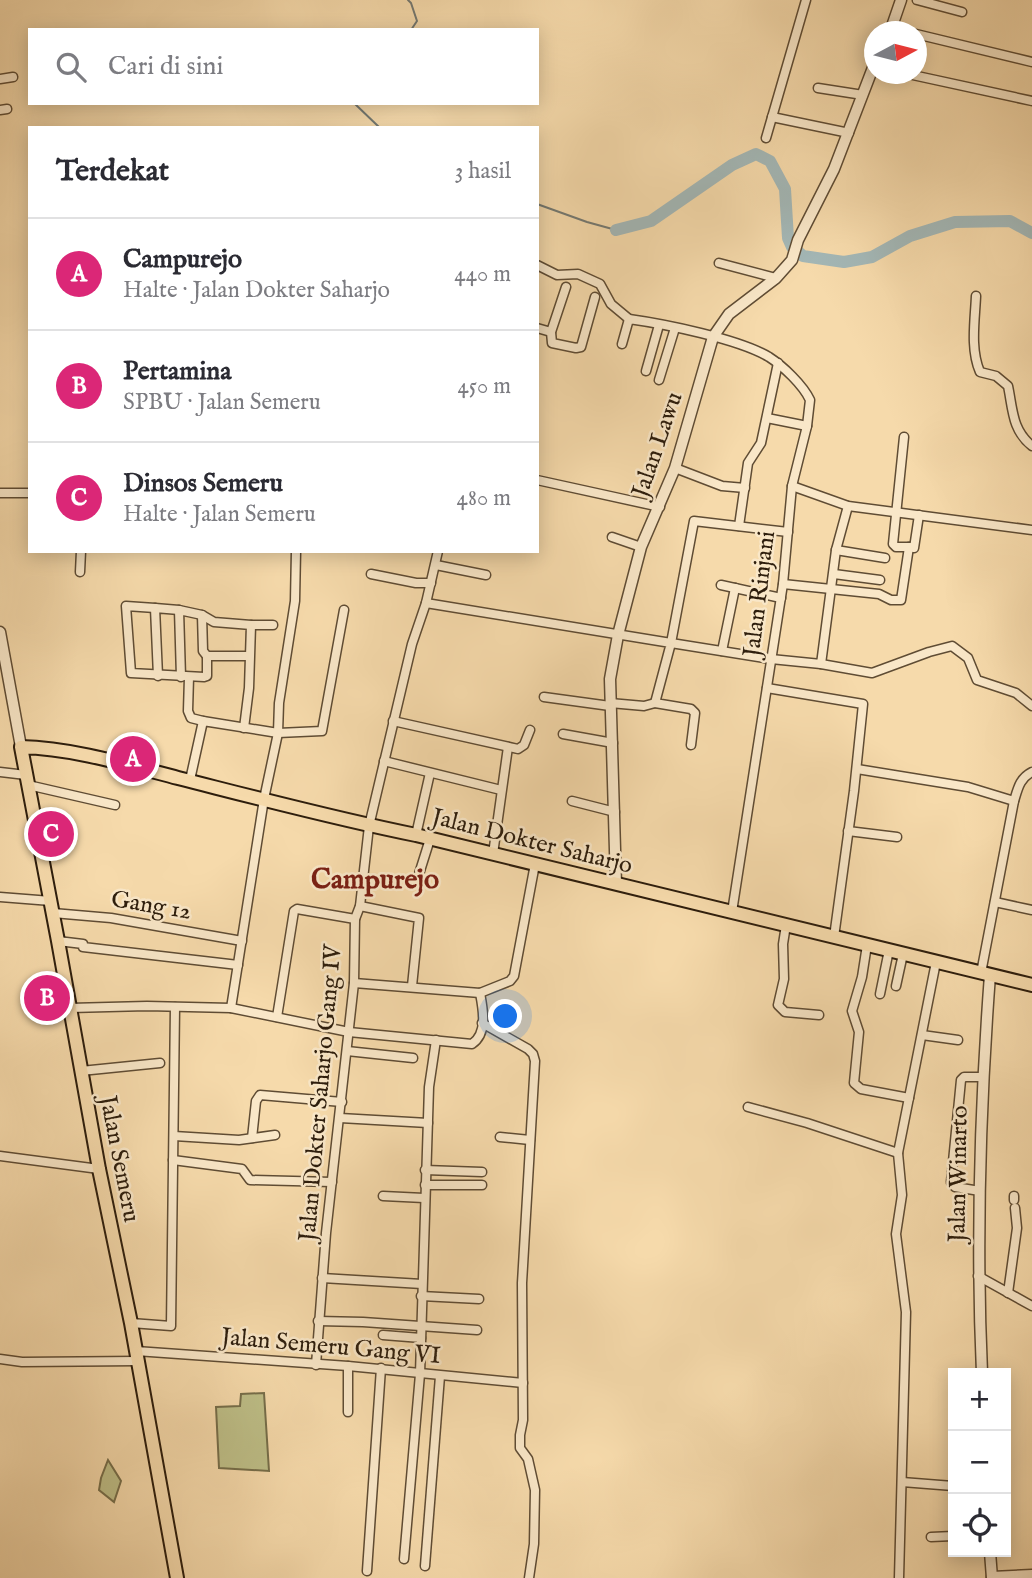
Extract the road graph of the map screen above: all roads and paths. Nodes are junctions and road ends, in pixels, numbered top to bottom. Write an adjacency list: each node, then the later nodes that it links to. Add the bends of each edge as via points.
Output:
1 (806, 0): 15 (street)
2 (901, 0): 5 (street)
3 (917, 0): 4 (street)
4 (962, 12)
5 (893, 21)
6 (927, 37): 7 (street)
7 (1032, 62)
8 (13, 77): 10 (street)
9 (927, 78): 14 (street)
10 (0, 79)
11 (867, 84): 13 (street, Jalan Lawu)
12 (818, 88): 13 (street)
13 (863, 95): 16 (street, Jalan Lawu)
14 (1032, 101)
15 (772, 117): 16 (street); 17 (street)
16 (849, 133): 20 (street, Jalan Lawu, via 792,260)
17 (766, 138)
18 (719, 263): 20 (street)
19 (539, 266): 24 (street, via 557,275 578,274 600,284 611,304)
20 (776, 278): 29 (street, Jalan Lawu, via 729,314)
21 (566, 287): 28 (street)
22 (976, 296): 37 (street, via 976,363 980,372 996,376 1008,386 1012,418 1021,437)
23 (596, 297): 28 (street, via 580,347 552,343)
24 (629, 319): 25 (street, Jalan Rinjani); 30 (street)
25 (659, 325): 26 (street, Jalan Rinjani); 32 (street)
26 (675, 328): 29 (street, Jalan Rinjani); 33 (street)
27 (539, 329): 28 (street)
28 (551, 332)
29 (713, 337): 31 (street, Jalan Rinjani); 38 (street, Jalan Lawu)
30 (622, 344)
31 (778, 363): 34 (street); 35 (street, Jalan Rinjani, via 810,400)
32 (646, 371)
33 (659, 380)
34 (767, 418): 35 (street); 41 (street, via 761,443 748,463)
35 (807, 426): 40 (street, Jalan Rinjani)
36 (904, 436): 46 (street)
37 (1032, 446)
38 (675, 468): 41 (street, via 722,486); 45 (street, Jalan Lawu)
39 (539, 480): 45 (street)
40 (792, 486): 44 (street); 50 (street, Jalan Rinjani)
41 (745, 488): 48 (street)
42 (0, 493): 43 (street)
43 (28, 493)
44 (848, 506): 46 (street); 54 (street)
45 (660, 507): 52 (street, Jalan Lawu)
46 (895, 512): 47 (street); 53 (street, via 893,544)
47 (919, 515): 49 (street); 53 (street, via 914,548)
48 (740, 526): 50 (street); 80 (street, via 693,523)
49 (1032, 530)
50 (788, 532): 66 (street, Jalan Rinjani)
51 (612, 537): 52 (street)
52 (641, 547): 79 (street, Jalan Lawu)
53 (909, 547): 69 (street, via 901,600)
54 (836, 550): 58 (street); 61 (street)
55 (81, 553): 60 (street)
56 (296, 553): 97 (street, via 295,601)
57 (438, 553): 59 (street, Jalan Dokter Saharjo Gang IV)
58 (885, 558)
59 (436, 565): 63 (street); 65 (street, Jalan Dokter Saharjo Gang IV)
60 (80, 572)
61 (834, 573): 64 (street); 69 (street)
62 (371, 574): 65 (street)
63 (486, 575)
64 (880, 580)
65 (431, 583): 71 (street, Jalan Dokter Saharjo Gang IV)
66 (783, 584): 69 (street); 70 (street, Jalan Rinjani)
67 (722, 586): 68 (street)
68 (735, 588): 70 (street); 81 (street)
69 (832, 590): 85 (street)
70 (781, 598): 84 (street, Jalan Rinjani)
71 (426, 603): 79 (street); 94 (street, Jalan Dokter Saharjo Gang IV)
72 (155, 608): 73 (street); 86 (street); 86 (street, via 126,606 131,673)
73 (179, 610): 75 (street); 87 (street)
74 (344, 610): 97 (street, via 323,729)
75 (202, 615): 76 (street, via 214,622); 82 (street)
76 (251, 625): 77 (street); 83 (street)
77 (273, 625)
78 (0, 632): 101 (street)
79 (618, 635): 80 (street); 91 (street, Jalan Lawu)
80 (671, 643): 81 (street); 90 (street)
81 (722, 651): 84 (street)
82 (206, 656): 83 (street); 87 (street, via 207,676)
83 (248, 656): 95 (street)
84 (771, 659): 85 (street); 88 (street, Jalan Rinjani)
85 (821, 664): 92 (street, via 872,673 952,646 968,658 977,680 1016,693)
86 (158, 676): 87 (street)
87 (185, 677): 93 (street, via 188,711 191,718)
88 (767, 688): 104 (street, via 863,704); 130 (street, Jalan Rinjani)
89 (544, 697): 91 (street)
90 (655, 703): 91 (street); 100 (street, via 695,713)
91 (610, 704): 99 (street, Jalan Lawu)
92 (1032, 706)
93 (203, 722): 95 (street); 109 (street)
94 (393, 722): 102 (street); 103 (street, Jalan Dokter Saharjo Gang IV)
95 (244, 728): 97 (street)
96 (530, 730): 102 (street, via 523,747)
97 (278, 733): 111 (street)
98 (563, 734): 99 (street)
99 (613, 743): 115 (street, Jalan Lawu)
100 (691, 745)
101 (21, 747): 108 (highway, Jalan Semeru); 109 (highway, Jalan Dokter Saharjo, via 117,762)
102 (508, 747): 110 (street)
103 (384, 761): 106 (street); 116 (street, Jalan Dokter Saharjo Gang IV)
104 (857, 769): 112 (street, via 968,788); 117 (street)
105 (0, 772): 108 (street)
106 (430, 772): 110 (street); 118 (street)
107 (1032, 772): 112 (street, via 1018,786)
108 (27, 780): 114 (street); 128 (highway, Jalan Semeru)
109 (190, 780): 111 (highway, Jalan Dokter Saharjo)
110 (501, 790): 121 (street)
111 (264, 799): 116 (highway, Jalan Dokter Saharjo); 135 (street)
112 (1014, 801): 126 (street)
113 (572, 802): 115 (street)
114 (115, 805)
115 (615, 811): 124 (street, Jalan Lawu)
116 (369, 826): 118 (highway, Jalan Dokter Saharjo); 127 (street, Jalan Dokter Saharjo Gang IV)
117 (848, 831): 119 (street); 133 (street)
118 (416, 835): 120 (highway, Jalan Dokter Saharjo)
119 (897, 837)
120 (430, 839): 121 (highway, Jalan Dokter Saharjo); 123 (street)
121 (493, 854): 122 (highway, Jalan Dokter Saharjo)
122 (535, 864): 124 (highway, Jalan Dokter Saharjo); 146 (street, via 513,979)
123 (419, 874)
124 (616, 884): 130 (highway, Jalan Dokter Saharjo)
125 (0, 897): 128 (street, Gang 12)
126 (995, 902): 129 (street); 141 (street)
127 (360, 906): 131 (street, Jalan Dokter Saharjo Gang IV); 144 (street, via 419,918)
128 (52, 907): 134 (highway, Jalan Semeru); 135 (street, Gang 12)
129 (1032, 910)
130 (732, 912): 132 (highway, Jalan Dokter Saharjo)
131 (355, 919): 142 (street, Jalan Dokter Saharjo Gang IV); 152 (street, via 294,911)
132 (786, 925): 133 (highway, Jalan Dokter Saharjo); 151 (street, via 778,1004 785,1012)
133 (834, 937): 136 (highway, Jalan Dokter Saharjo)
134 (58, 941): 140 (street); 149 (highway, Jalan Semeru)
135 (242, 941): 140 (street)
136 (867, 945): 137 (highway, Jalan Dokter Saharjo); 163 (street, via 852,1011 859,1031 854,1083 861,1089)
137 (889, 950): 138 (highway, Jalan Dokter Saharjo); 147 (street)
138 (903, 954): 139 (highway, Jalan Dokter Saharjo); 145 (street)
139 (936, 962): 141 (highway, Jalan Dokter Saharjo); 155 (street)
140 (238, 965): 150 (street)
141 (986, 974): 143 (highway, Jalan Dokter Saharjo); 162 (street, Jalan Winarto)
142 (354, 983): 144 (street); 154 (street, Jalan Dokter Saharjo Gang IV)
143 (1032, 985)
144 (412, 986): 146 (street)
145 (896, 986)
146 (480, 993): 153 (street)
147 (880, 994)
148 (175, 1007): 149 (street); 150 (street); 169 (street)
149 (70, 1008): 161 (highway, Jalan Semeru)
150 (231, 1008): 152 (street)
151 (819, 1015)
152 (277, 1017): 154 (street)
153 (482, 1023): 156 (street, via 474,1043); 172 (street, via 533,1054)
154 (349, 1032): 156 (street); 158 (street, Jalan Dokter Saharjo Gang IV)
155 (922, 1035): 157 (street); 163 (street)
156 (436, 1040): 167 (street)
157 (958, 1040)
158 (347, 1051): 159 (street); 164 (street, Jalan Dokter Saharjo Gang IV)
159 (413, 1058)
160 (160, 1063): 161 (street)
161 (81, 1071): 176 (highway, Jalan Semeru)
162 (983, 1077): 182 (street, Jalan Winarto); 182 (street, via 961,1080 951,1182 955,1187)
163 (909, 1098): 173 (street)
164 (342, 1102): 166 (street, Jalan Dokter Saharjo Gang IV); 171 (street, via 260,1095)
165 (748, 1107): 173 (street)
166 (340, 1118): 167 (street); 179 (street, Jalan Dokter Saharjo Gang IV)
167 (428, 1123): 177 (street)
168 (275, 1135): 171 (street)
169 (174, 1136): 171 (street); 175 (street)
170 (500, 1137): 172 (street)
171 (253, 1138)
172 (530, 1140): 207 (street, via 522,1283)
173 (898, 1153): 209 (street, via 902,1195 896,1234 906,1312)
174 (0, 1156): 176 (street)
175 (173, 1160): 179 (street, via 242,1169 250,1180); 194 (street, via 171,1326)
176 (99, 1169): 194 (highway, Jalan Semeru)
177 (425, 1170): 178 (street); 180 (street)
178 (482, 1172)
179 (332, 1182): 187 (street, Jalan Dokter Saharjo Gang IV)
180 (425, 1185): 181 (street); 184 (street)
181 (482, 1185)
182 (979, 1191): 186 (street, Jalan Winarto)
183 (383, 1196): 184 (street)
184 (424, 1198): 188 (street)
185 (1014, 1202): 189 (street, via 1017,1228)
186 (978, 1276): 189 (street); 204 (street, Jalan Winarto)
187 (323, 1278): 188 (street); 193 (street, Jalan Dokter Saharjo Gang IV)
188 (422, 1284): 190 (street)
189 (1008, 1293): 192 (street)
190 (421, 1296): 191 (street); 195 (street)
191 (479, 1298)
192 (1032, 1306)
193 (318, 1321): 195 (street); 201 (street, Jalan Dokter Saharjo Gang IV)
194 (131, 1324): 199 (highway, Jalan Semeru)
195 (421, 1327): 196 (street); 198 (street)
196 (477, 1329)
197 (383, 1335): 198 (street)
198 (421, 1338): 205 (street)
199 (137, 1356): 200 (street, Jalan Semeru Gang VI); 201 (street, Jalan Semeru Gang VI); 219 (highway, Jalan Semeru)
200 (0, 1359)
201 (316, 1365): 202 (street, Jalan Semeru Gang VI)
202 (348, 1366): 203 (street, Jalan Semeru Gang VI); 208 (street)
203 (381, 1368): 205 (street, Jalan Semeru Gang VI); 216 (street)
204 (982, 1368)
205 (420, 1374): 206 (street, Jalan Semeru Gang VI); 214 (street)
206 (440, 1376): 207 (street, Jalan Semeru Gang VI); 215 (street)
207 (523, 1382): 220 (street, via 519,1440 535,1490)
208 (348, 1412)
209 (902, 1482): 210 (street); 221 (street)
210 (948, 1486)
211 (948, 1536): 212 (street)
212 (930, 1537)
213 (990, 1557): 218 (street)
214 (404, 1559)
215 (425, 1566)
216 (367, 1571)
217 (1032, 1576): 218 (street)
218 (992, 1577)
219 (177, 1578)
220 (530, 1578)
221 (900, 1578)

